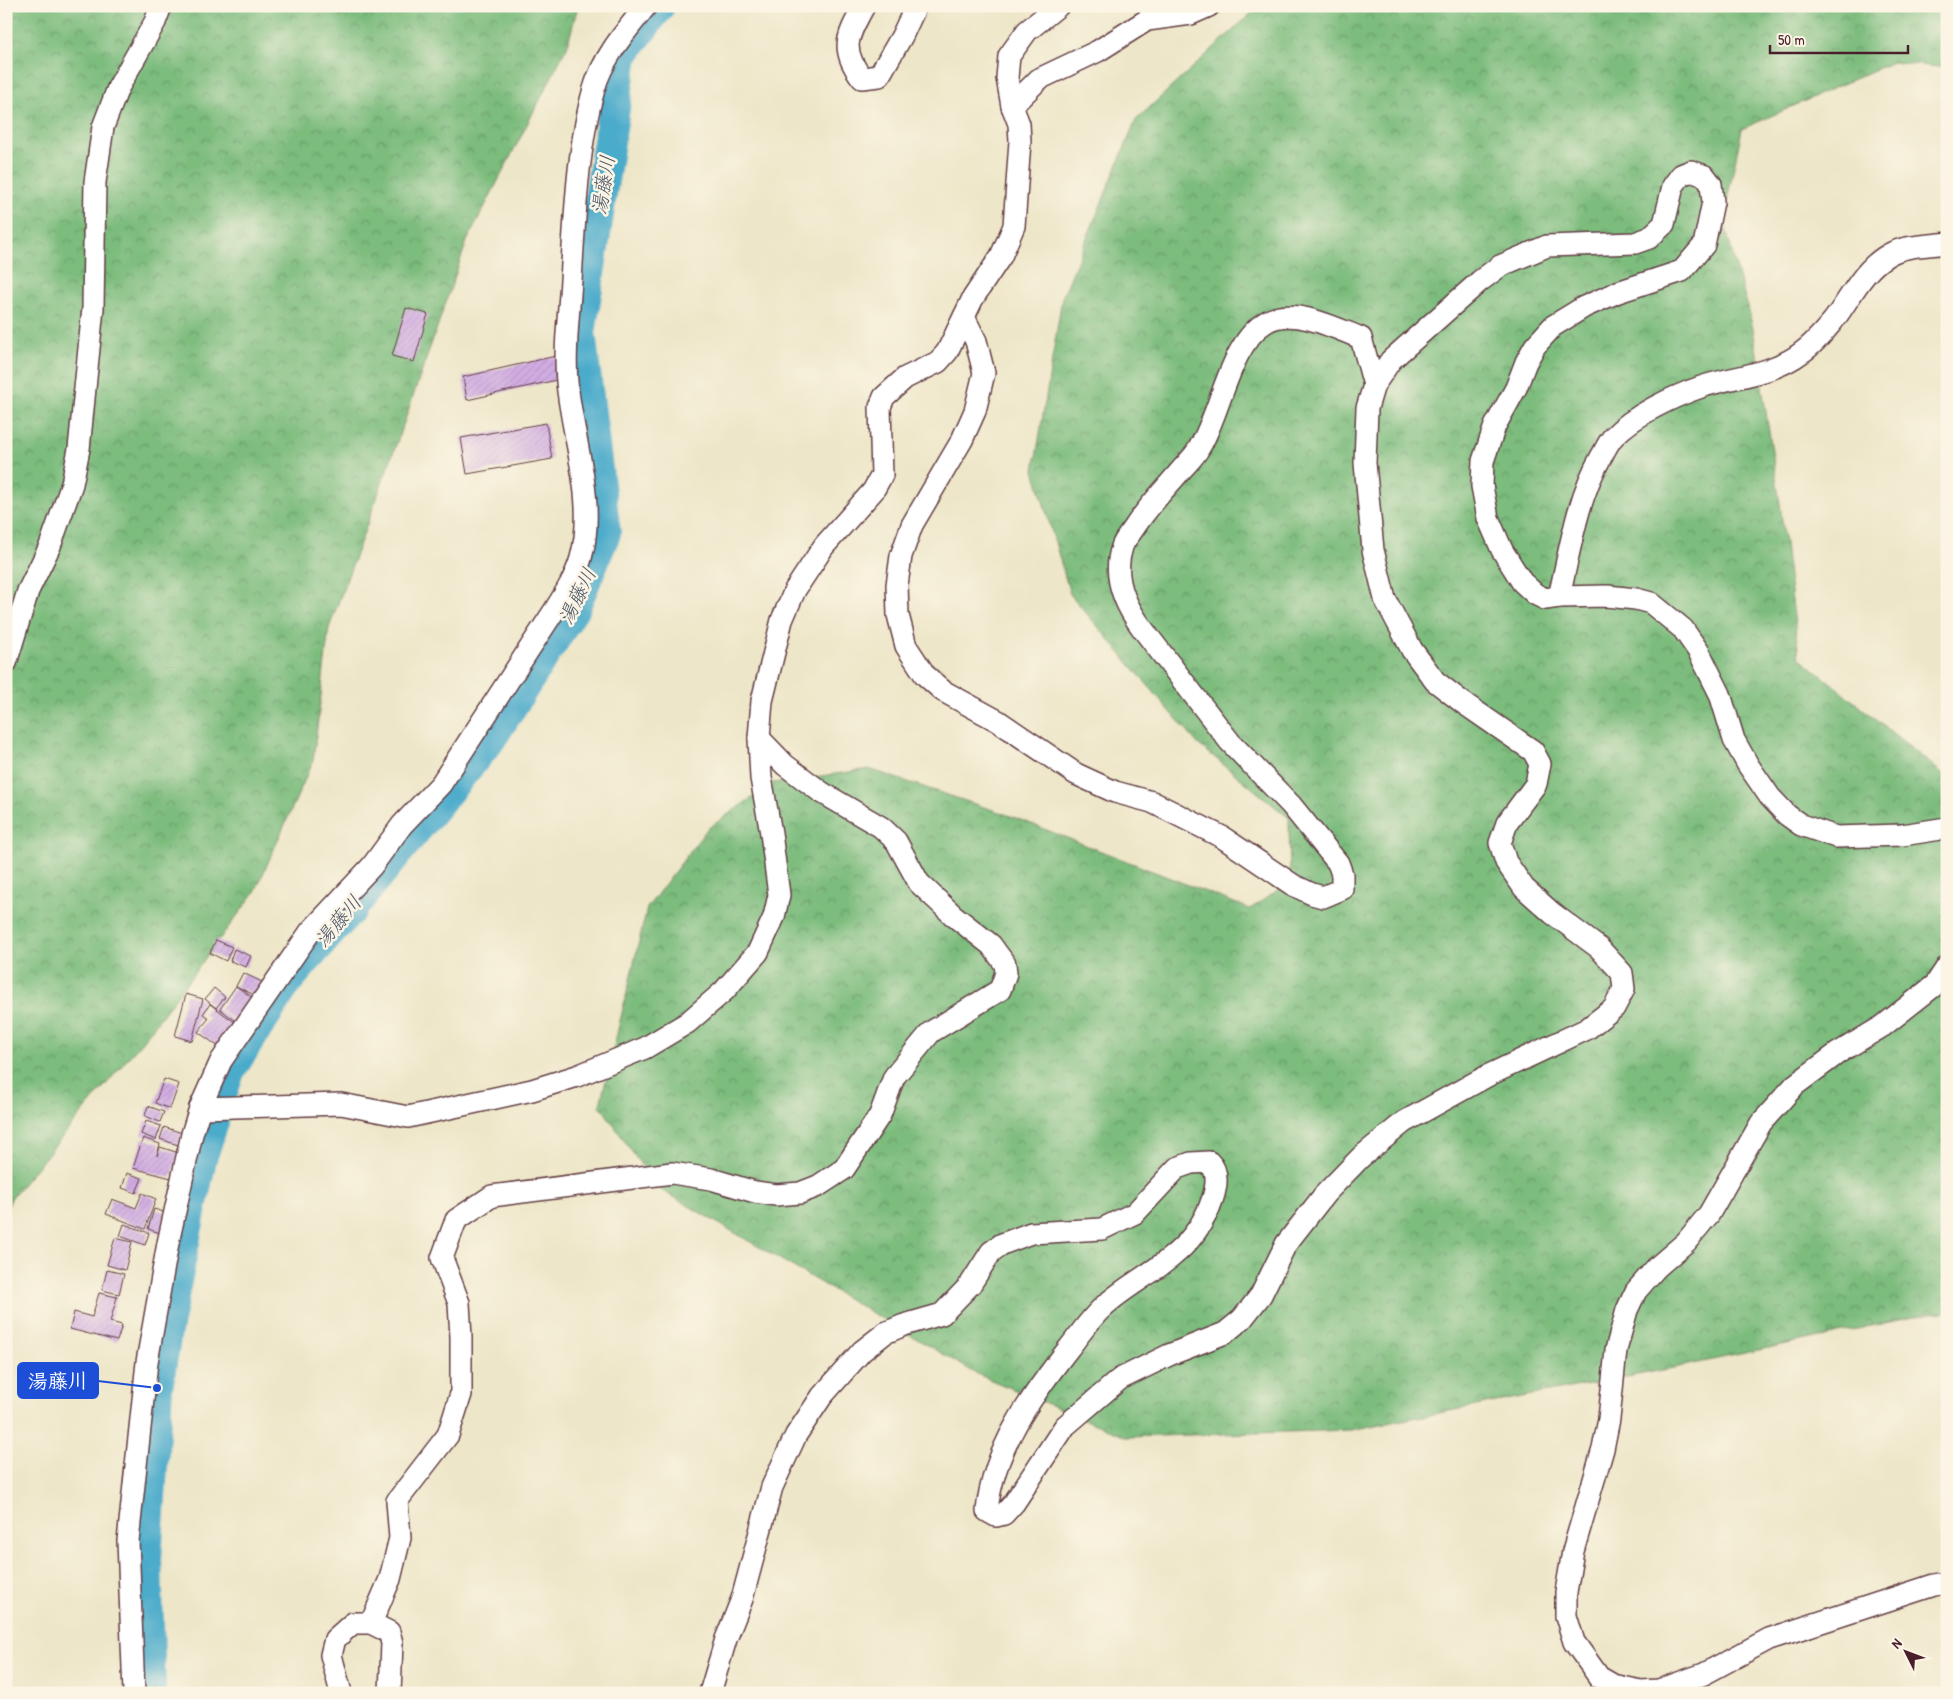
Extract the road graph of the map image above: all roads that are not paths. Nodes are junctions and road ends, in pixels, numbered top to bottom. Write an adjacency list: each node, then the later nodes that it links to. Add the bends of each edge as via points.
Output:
1 (161, 6): 12 (street, via 118,88 103,127 95,182 93,308 79,449 72,484 50,546 28,591)
2 (646, 6): 16 (street, via 605,64 594,88 584,139 566,359 587,514 581,559 556,608 441,784 402,825 372,866 310,932 221,1061)
3 (864, 6): 4 (street, via 847,40 852,64 862,78 879,76)
4 (916, 6)
5 (1058, 6): 7 (street, via 1027,31 1009,56)
6 (1209, 6): 7 (street, via 1192,14 1147,20 1098,51 1039,79)
7 (1012, 106): 9 (street, via 1019,124 1020,141 1014,226 1001,256)
8 (1947, 244): 11 (street, via 1901,250 1888,255 1869,271 1816,340 1790,361 1701,387 1628,423 1612,439 1590,477)
9 (964, 316): 10 (street, via 976,341 984,374 975,411 962,440 912,525 901,556 897,585 898,615 906,646 926,675 943,691 998,721 1076,774 1115,792 1152,802 1205,828 1293,885 1324,897 1342,889 1338,863 1291,805 1230,742 1142,628 1129,609 1120,585 1118,564 1122,546 1143,514 1199,449 1232,368 1251,335 1267,322 1305,318 1361,338); 13 (street, via 947,352 938,362 905,378 884,396 880,406 882,475 873,491 824,546 795,590 782,620 764,692)
10 (1374, 384): 11 (street, via 1391,360 1500,266 1547,246 1634,243 1649,238 1664,224 1673,186 1681,175 1691,171 1706,176 1712,184 1713,202 1704,245 1682,271 1618,292 1553,326 1535,346 1495,426 1483,461 1482,486 1488,518 1502,550 1522,582 1545,599); 22 (street, via 1367,408 1365,462 1373,550 1385,599 1412,650 1435,681 1534,751 1540,764 1536,784 1507,823 1500,843 1506,862 1524,888 1599,948 1622,972 1624,989 1614,1008 1587,1030 1489,1075 1404,1122 1361,1157 1324,1194 1286,1244 1261,1295 1242,1319 1225,1333 1169,1355 1120,1380 1065,1426 1004,1514 996,1516 987,1511 989,1494 1002,1451 1038,1388 1103,1307 1174,1256 1195,1233 1214,1198 1217,1184 1214,1166 1209,1162 1191,1163 1178,1168 1135,1213 1102,1229 1031,1233 1002,1244 991,1252 970,1285 942,1314 885,1333 862,1351 822,1396 796,1435 772,1487 742,1599)
11 (1559, 597): 14 (street, via 1636,599 1651,604 1683,629 1699,652 1720,694 1734,740 1748,766 1770,797 1801,824 1836,837 1902,835)
12 (6, 663)
13 (759, 738): 16 (street, via 761,778 778,895 774,917 758,952 724,992 687,1023 645,1048 577,1076 532,1090 408,1117 341,1104); 18 (street, via 785,765 820,792 881,827 896,841 919,883 992,945 1005,964 1006,973 1000,990 931,1032 894,1077 880,1115 844,1169 818,1186 800,1193 776,1195 672,1173 492,1196 456,1220 442,1258 459,1303 461,1394 448,1435 397,1502 400,1538 390,1579)
14 (1947, 828)
15 (1947, 967): 17 (street, via 1935,985 1883,1026 1838,1053 1795,1085 1761,1123 1709,1214 1686,1242 1636,1291 1616,1350 1609,1419 1573,1551 1566,1592 1566,1616 1574,1642 1599,1677 1613,1685 1641,1691 1659,1690 1704,1674 1769,1640)
16 (200, 1108): 19 (street, via 168,1243 147,1362 128,1541)
17 (1947, 1583)
18 (371, 1623): 20 (street, via 353,1623 335,1638 331,1655); 21 (street, via 389,1632 392,1644)
19 (134, 1693)
20 (341, 1693)
21 (390, 1693)
22 (710, 1693)

